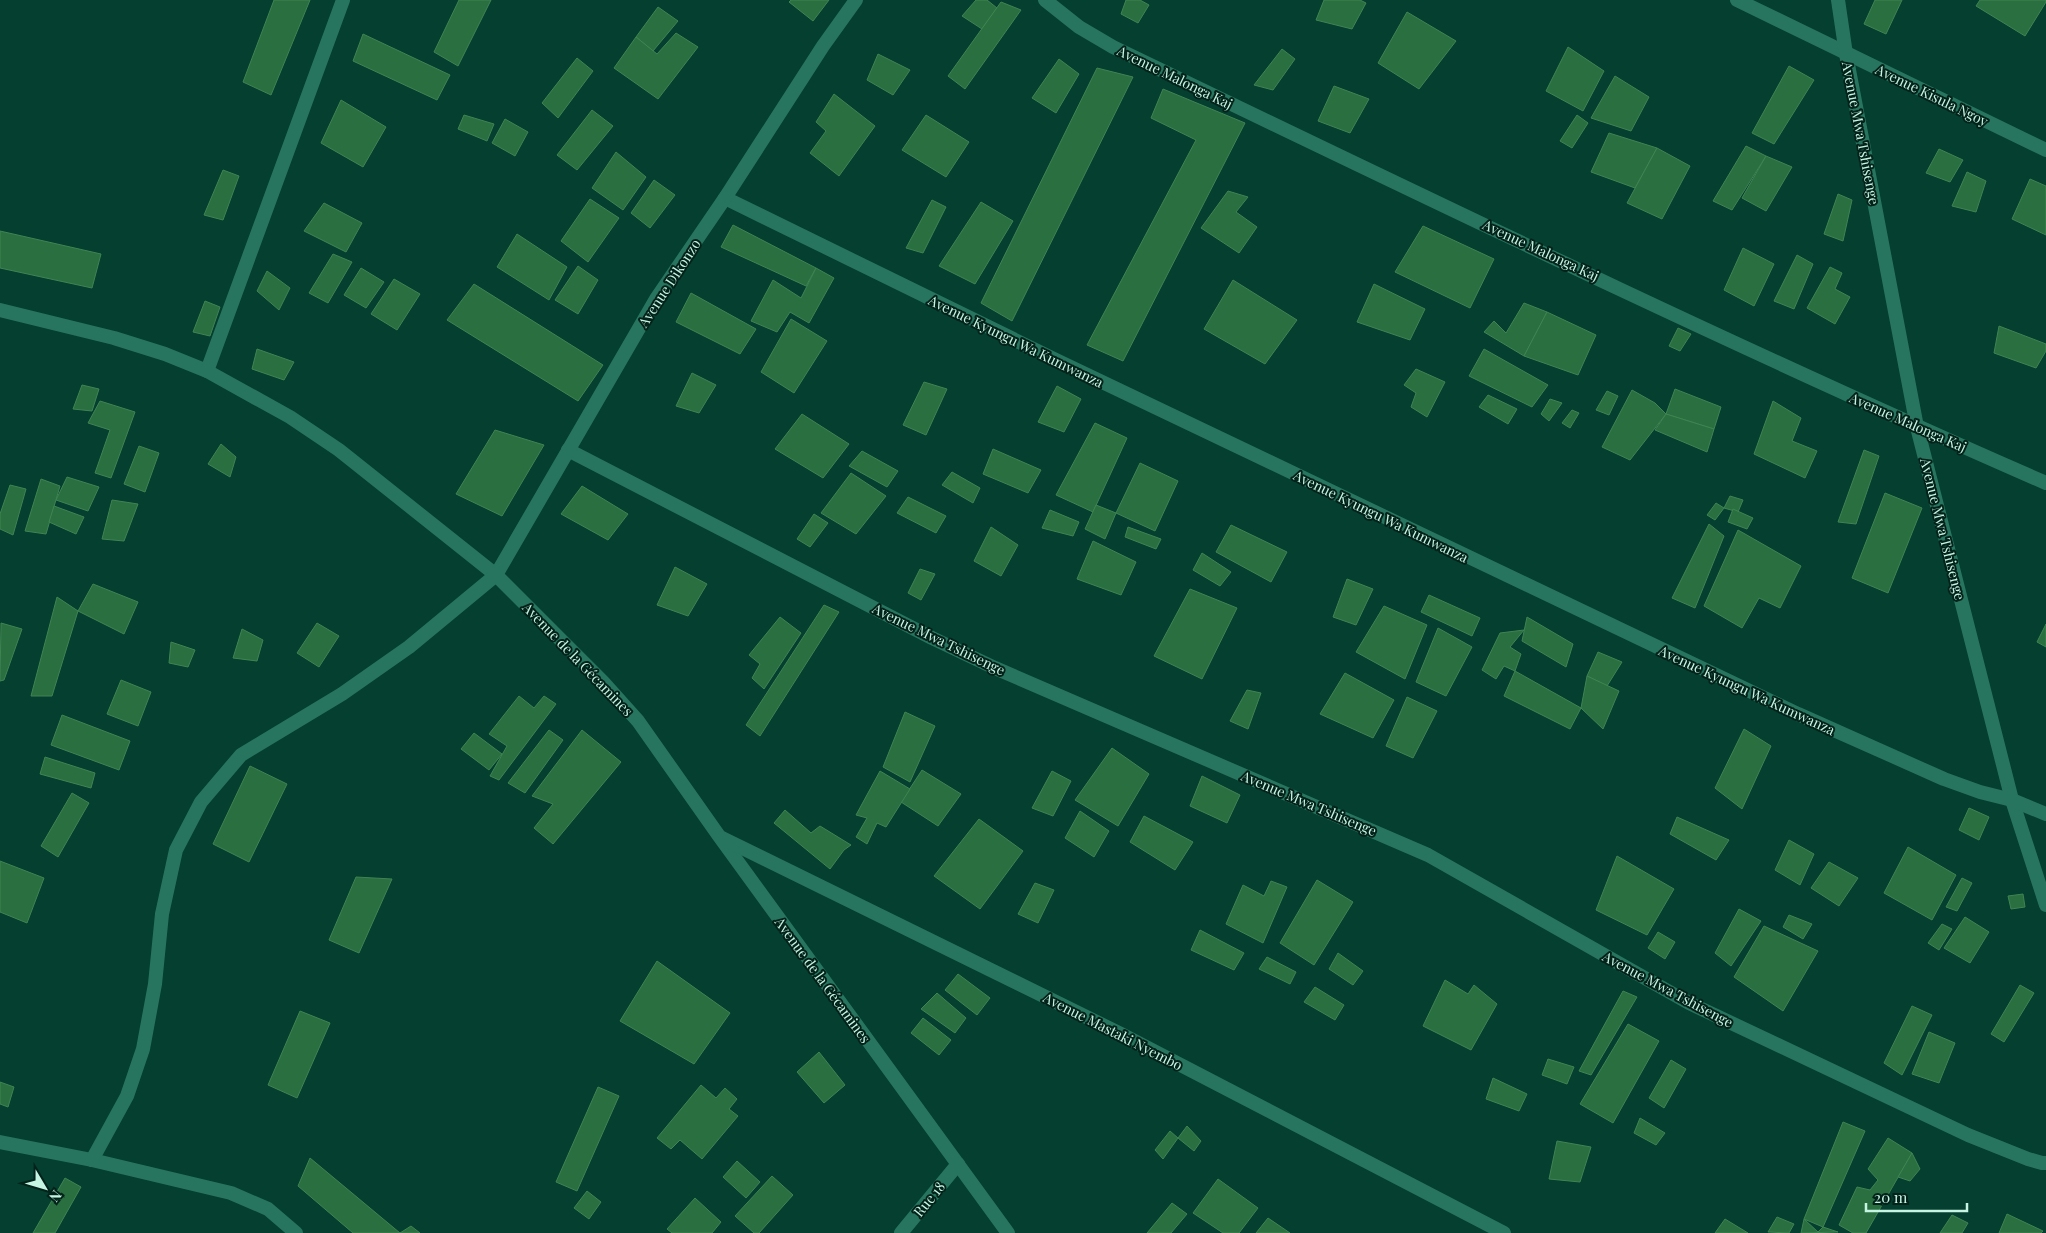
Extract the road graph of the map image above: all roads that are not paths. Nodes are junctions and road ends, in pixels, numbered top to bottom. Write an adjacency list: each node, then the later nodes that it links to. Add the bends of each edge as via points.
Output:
1 (343, 0): 10 (street)
2 (856, 0): 8 (street, Avenue Dikonzo)
3 (1045, 0): 11 (street, Avenue Malonga Kaj, via 1079,27 1113,47)
4 (1737, 0): 6 (street, Avenue Kisula Ngoy)
5 (1838, 0): 6 (street, Avenue Mwa Tshisenge)
6 (1846, 54): 7 (street, Avenue Kisula Ngoy); 11 (street, Avenue Mwa Tshisenge)
7 (2046, 150)
8 (724, 198): 12 (street, Avenue Dikonzo, via 656,300); 15 (street, Avenue Kyungu Wa Kumwanza, via 1798,714 1944,779)
9 (0, 310): 10 (street, Avenue de la Gécamines, via 114,338)
10 (208, 371): 14 (street, Avenue de la Gécamines, via 290,417 339,450)
11 (1917, 427): 13 (street, Avenue Malonga Kaj); 15 (street, Avenue Mwa Tshisenge)
12 (568, 450): 14 (street, Avenue Dikonzo); 21 (street, Avenue Mwa Tshisenge, via 932,638 1428,855 1688,1003 1968,1135)
13 (2046, 483)
14 (496, 575): 17 (street, Avenue de la Gécamines, via 603,682 638,722); 20 (street, via 409,647 342,694 241,755 201,802 176,850 162,914 155,984 143,1049 127,1096)
15 (2012, 800): 16 (street, Avenue Kyungu Wa Kumwanza); 18 (street, Avenue Mwa Tshisenge)
16 (2046, 814)
17 (719, 836): 22 (street, Avenue de la Gécamines); 26 (street, Avenue Mastaki Nyembo, via 1119,1033)
18 (2046, 905)
19 (0, 1142): 20 (street)
20 (92, 1160): 23 (street, via 231,1193 268,1209)
21 (2046, 1163)
22 (958, 1164): 24 (street, Rue 18); 25 (street, Avenue de la Gécamines)
23 (296, 1233)
24 (901, 1233)
25 (1008, 1233)
26 (1504, 1233)

